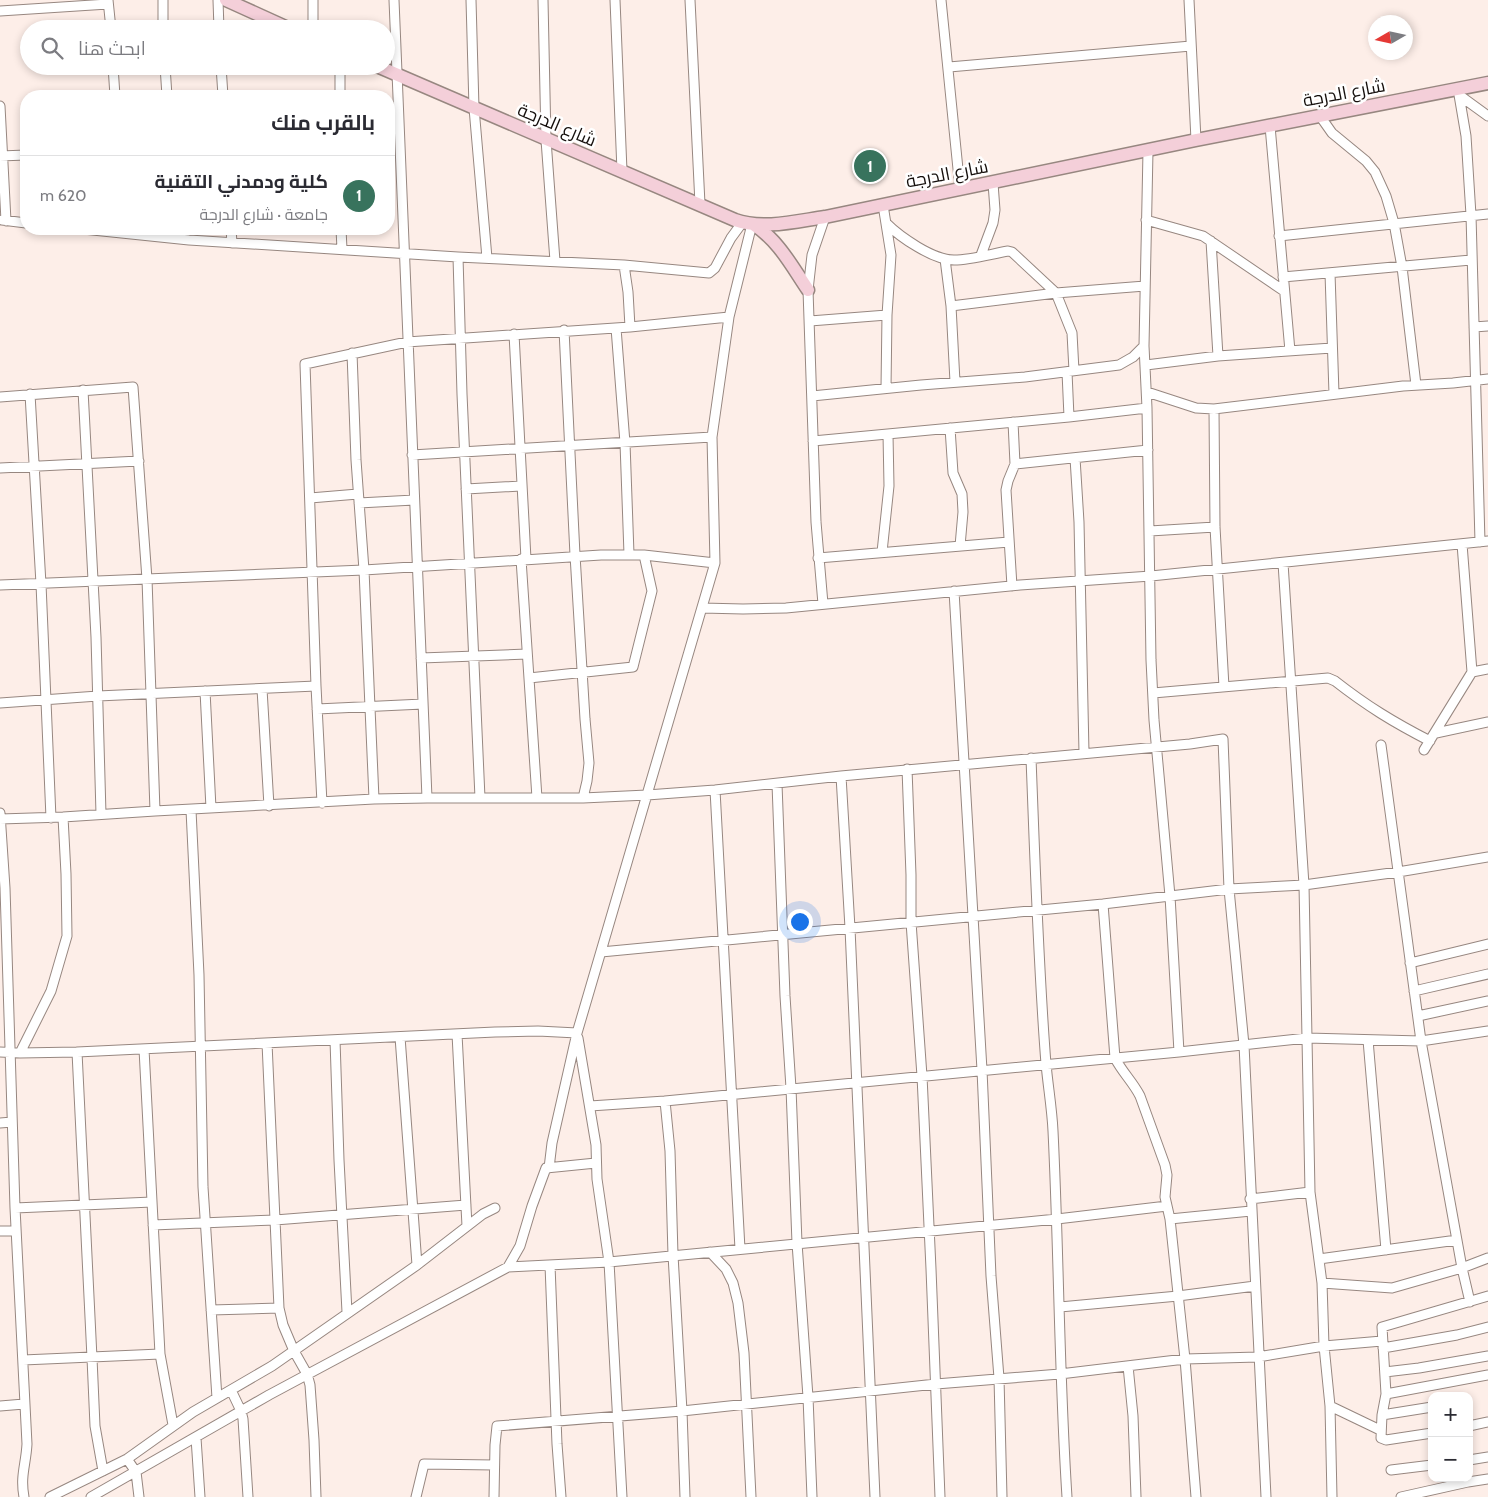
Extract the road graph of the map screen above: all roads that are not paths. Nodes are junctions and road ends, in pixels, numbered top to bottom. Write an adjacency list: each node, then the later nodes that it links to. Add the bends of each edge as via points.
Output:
1 (163, 0): 17 (street)
2 (218, 0): 18 (street)
3 (226, 0): 19 (street)
4 (314, 0): 20 (street)
5 (394, 0): 21 (street)
6 (471, 0): 37 (street)
7 (543, 0): 41 (street)
8 (616, 0): 46 (street)
9 (690, 0): 49 (street)
10 (941, 0): 24 (street)
11 (1189, 0): 23 (street)
12 (108, 2): 13 (street); 16 (street)
13 (68, 3): 14 (street)
14 (36, 4): 15 (street)
15 (0, 11)
16 (110, 20)
17 (164, 20)
18 (219, 20)
19 (270, 20)
20 (314, 20)
21 (395, 20)
22 (395, 37): 25 (street)
23 (1191, 46): 24 (street); 42 (street)
24 (948, 67): 48 (street)
25 (396, 74): 37 (street, شارع الدرجة); 67 (street)
26 (114, 75): 31 (street)
27 (166, 75): 32 (street)
28 (222, 75): 33 (street)
29 (340, 75): 34 (street)
30 (1488, 83): 35 (street, شارع الدرجة)
31 (115, 90)
32 (167, 90)
33 (223, 90)
34 (340, 90)
35 (1459, 92): 38 (street, شارع الدرجة); 39 (street); 52 (street, via 1466,136)
36 (0, 106): 45 (street)
37 (474, 108): 41 (street, شارع الدرجة); 70 (street)
38 (1320, 116): 40 (street, شارع الدرجة); 59 (street, via 1332,133 1375,172)
39 (1488, 116)
40 (1270, 126): 42 (street, شارع الدرجة); 63 (street)
41 (546, 140): 46 (street, شارع الدرجة); 73 (street)
42 (1196, 140): 43 (street, شارع الدرجة)
43 (1148, 151): 47 (street, شارع الدرجة); 55 (street)
44 (20, 155): 45 (street)
45 (1, 156): 54 (street)
46 (622, 171): 49 (street, شارع الدرجة)
47 (993, 183): 48 (street, شارع الدرجة); 68 (street, via 993,223)
48 (960, 189): 50 (street, شارع الدرجة)
49 (700, 204): 57 (street, شارع الدرجة)
50 (883, 205): 53 (street, شارع الدرجة); 58 (street)
51 (1488, 214): 52 (street)
52 (1471, 215): 59 (street); 72 (street)
53 (825, 216): 57 (street, شارع الدرجة, via 771,224); 79 (street, via 812,255)
54 (3, 220): 56 (street)
55 (1146, 220): 64 (street, via 1194,232); 78 (street)
56 (20, 222)
57 (747, 223): 74 (street, via 731,238 709,273); 79 (street, via 768,234); 84 (street)
58 (886, 223): 71 (street, via 908,241); 83 (street, via 891,255)
59 (1394, 223): 63 (street); 75 (street)
60 (157, 235): 65 (street)
61 (231, 235): 65 (street)
62 (342, 235): 66 (street)
63 (1279, 236): 77 (street)
64 (1211, 240): 80 (street); 98 (street)
65 (232, 243): 66 (street)
66 (342, 249): 67 (street)
67 (404, 253): 69 (street); 93 (street)
68 (981, 256): 71 (street); 81 (street, via 1010,251)
69 (458, 257): 70 (street); 92 (street)
70 (487, 258): 73 (street)
71 (946, 259): 82 (street)
72 (1471, 260): 75 (street); 88 (street)
73 (555, 261): 74 (street)
74 (624, 265): 87 (street)
75 (1402, 267): 76 (street); 104 (street)
76 (1330, 274): 77 (street); 95 (street)
77 (1283, 277): 80 (street)
78 (1145, 286): 81 (street); 94 (street)
79 (808, 290): 85 (street)
80 (1284, 291): 96 (street)
81 (1056, 293): 82 (street); 100 (street, via 1072,333)
82 (951, 306): 103 (street)
83 (887, 315): 85 (street); 105 (street)
84 (729, 317): 87 (street); 118 (street)
85 (810, 321): 110 (street)
86 (1488, 326): 88 (street)
87 (630, 327): 89 (street)
88 (1474, 327): 102 (street)
89 (616, 328): 90 (street); 120 (street)
90 (564, 330): 91 (street); 121 (street)
91 (514, 334): 92 (street); 122 (street)
92 (460, 338): 93 (street); 124 (street)
93 (408, 342): 97 (street); 125 (street)
94 (1144, 346): 99 (street); 100 (street, via 1119,365)
95 (1332, 348): 96 (street); 109 (street)
96 (1290, 350): 98 (street)
97 (352, 353): 136 (street, via 305,364); 137 (street)
98 (1218, 356): 99 (street)
99 (1146, 364): 107 (street)
100 (1070, 371): 103 (street); 114 (street)
101 (1488, 379): 102 (street)
102 (1476, 381): 104 (street); 133 (street)
103 (955, 382): 105 (street)
104 (1416, 385): 109 (street)
105 (886, 388): 110 (street)
106 (82, 390): 108 (street); 127 (street, via 132,387); 128 (street)
107 (1147, 392): 112 (street); 113 (street, via 1196,408)
108 (30, 394): 111 (street); 130 (street)
109 (1334, 394): 113 (street)
110 (812, 396): 119 (street)
111 (0, 397)
112 (1147, 408): 114 (street); 123 (street)
113 (1214, 409): 139 (street)
114 (1068, 417): 115 (street)
115 (1013, 422): 116 (street); 129 (street)
116 (950, 428): 117 (street); 144 (street, via 953,473 962,494)
117 (888, 434): 119 (street); 145 (street, via 890,486)
118 (712, 437): 120 (street); 152 (street)
119 (813, 441): 149 (street)
120 (625, 443): 121 (street); 146 (street)
121 (571, 446): 122 (street); 148 (street)
122 (520, 449): 124 (street); 134 (street)
123 (1148, 450): 126 (street); 140 (street)
124 (465, 453): 125 (street); 135 (street)
125 (412, 455): 138 (street)
126 (1075, 458): 129 (street); 161 (street)
127 (139, 460): 128 (street); 159 (street)
128 (87, 463): 130 (street); 160 (street)
129 (1015, 464): 141 (street, via 1006,490)
130 (34, 466): 131 (street); 162 (street)
131 (0, 468)
132 (1488, 479): 133 (street)
133 (1478, 480): 142 (street)
134 (522, 486): 135 (street); 150 (street)
135 (466, 488): 151 (street)
136 (310, 498): 137 (street); 157 (street)
137 (359, 499): 138 (street); 156 (street)
138 (414, 500): 154 (street)
139 (1215, 526): 140 (street); 155 (street)
140 (1150, 531): 158 (street)
141 (1009, 542): 144 (street); 164 (street)
142 (1484, 542): 143 (street)
143 (1462, 544): 153 (street); 172 (street)
144 (960, 546): 145 (street)
145 (882, 552): 149 (street)
146 (629, 554): 147 (street); 148 (street)
147 (644, 555): 152 (street); 173 (street, via 652,591 635,664 630,669)
148 (575, 556): 150 (street); 173 (street)
149 (818, 558): 166 (street)
150 (523, 559): 151 (street); 168 (street)
151 (469, 563): 154 (street); 169 (street)
152 (715, 563): 167 (street)
153 (1284, 563): 155 (street); 175 (street)
154 (417, 567): 156 (street); 170 (street)
155 (1217, 569): 158 (street); 177 (street)
156 (364, 570): 157 (street); 186 (street)
157 (312, 572): 159 (street); 176 (street)
158 (1151, 576): 161 (street); 180 (street)
159 (147, 579): 160 (street); 181 (street)
160 (93, 581): 162 (street); 182 (street)
161 (1079, 581): 164 (street); 194 (street)
162 (41, 584): 163 (street); 183 (street)
163 (0, 585)
164 (1012, 586): 165 (street)
165 (954, 591): 166 (street); 196 (street)
166 (823, 604): 167 (street, via 752,609)
167 (702, 608): 201 (street)
168 (527, 654): 169 (street); 174 (street)
169 (474, 656): 170 (street); 203 (street)
170 (421, 658): 185 (street)
171 (1488, 669): 172 (street)
172 (1472, 672): 189 (street)
173 (582, 673): 174 (street); 205 (street, via 589,763)
174 (529, 678): 204 (street)
175 (1290, 680): 177 (street); 190 (street, via 1328,678 1335,681 1373,710); 219 (street)
176 (316, 686): 178 (street); 187 (street)
177 (1224, 686): 180 (street)
178 (262, 689): 179 (street); 208 (street)
179 (206, 691): 181 (street); 209 (street)
180 (1153, 693): 192 (street)
181 (150, 694): 182 (street); 211 (street)
182 (98, 696): 183 (street); 213 (street)
183 (46, 700): 184 (street); 214 (street)
184 (0, 703)
185 (423, 704): 186 (street); 202 (street)
186 (369, 707): 187 (street); 206 (street)
187 (317, 709): 207 (street)
188 (1488, 722): 189 (street)
189 (1436, 733): 190 (street)
190 (1430, 741): 193 (street)
191 (1381, 745): 218 (street)
192 (1157, 747): 194 (street); 221 (street, via 1223,739); 222 (street)
193 (1424, 750)
194 (1084, 753): 195 (street)
195 (1031, 758): 196 (street); 224 (street)
196 (965, 764): 197 (street); 225 (street)
197 (907, 769): 198 (street); 226 (street)
198 (840, 776): 199 (street); 227 (street)
199 (777, 784): 200 (street); 228 (street)
200 (715, 790): 201 (street); 229 (street)
201 (647, 795): 205 (street); 231 (street)
202 (427, 798): 203 (street); 206 (street)
203 (480, 798): 204 (street)
204 (537, 798): 205 (street)
205 (583, 798)
206 (374, 799): 207 (street)
207 (322, 803): 208 (street)
208 (269, 806): 209 (street)
209 (211, 808): 210 (street)
210 (191, 810): 211 (street); 247 (street)
211 (155, 811): 213 (street)
212 (0, 813): 216 (street)
213 (100, 814): 215 (street)
214 (51, 818): 215 (street); 216 (street)
215 (63, 818): 252 (street, via 67,936 51,991)
216 (0, 820): 220 (street)
217 (1488, 857): 218 (street)
218 (1398, 872): 219 (street); 232 (street)
219 (1304, 885): 221 (street); 241 (street)
220 (3, 889): 252 (street)
221 (1229, 889): 222 (street); 246 (street)
222 (1170, 896): 223 (street); 251 (street)
223 (1103, 904): 224 (street); 253 (street)
224 (1037, 910): 225 (street); 254 (street)
225 (973, 916): 226 (street); 255 (street)
226 (911, 922): 227 (street); 256 (street)
227 (850, 928): 228 (street); 257 (street)
228 (783, 934): 229 (street); 258 (street)
229 (723, 940): 231 (street); 259 (street)
230 (1488, 944): 232 (street)
231 (601, 952): 238 (street)
232 (1410, 963): 234 (street)
233 (1488, 974): 234 (street)
234 (1414, 992): 236 (street)
235 (1488, 1001): 236 (street)
236 (1418, 1016): 244 (street)
237 (1488, 1031): 244 (street)
238 (577, 1033): 239 (street); 261 (street); 265 (street)
239 (457, 1034): 240 (street); 270 (street)
240 (400, 1037): 242 (street); 274 (street)
241 (1307, 1038): 243 (street); 246 (street); 266 (street)
242 (335, 1040): 245 (street); 276 (street)
243 (1368, 1040): 244 (street); 291 (street)
244 (1421, 1041): 288 (street)
245 (267, 1043): 247 (street); 279 (street)
246 (1244, 1045): 251 (street); 267 (street)
247 (201, 1046): 248 (street); 280 (street)
248 (144, 1049): 250 (street); 268 (street)
249 (0, 1052): 252 (street)
250 (77, 1052): 252 (street); 269 (street)
251 (1179, 1052): 253 (street)
252 (15, 1053): 262 (street)
253 (1115, 1058): 254 (street); 271 (street, via 1140,1096 1162,1158)
254 (1046, 1064): 255 (street); 277 (street)
255 (982, 1070): 256 (street); 282 (street)
256 (922, 1076): 257 (street); 286 (street)
257 (857, 1082): 258 (street); 287 (street)
258 (791, 1088): 259 (street); 289 (street)
259 (731, 1094): 260 (street); 290 (street)
260 (664, 1101): 261 (street); 293 (street, via 670,1151)
261 (590, 1106): 264 (street)
262 (12, 1122): 263 (street); 272 (street)
263 (0, 1123)
264 (596, 1162): 265 (street); 296 (street)
265 (549, 1168): 299 (street, via 544,1170 520,1246)
266 (1310, 1192): 267 (street); 295 (street)
267 (1250, 1199): 275 (street)
268 (152, 1202): 269 (street); 281 (street)
269 (84, 1205): 272 (street); 317 (street)
270 (466, 1205): 274 (street); 283 (street)
271 (1167, 1206): 277 (street); 278 (street)
272 (15, 1208): 285 (street)
273 (495, 1208): 283 (street)
274 (412, 1210): 276 (street); 297 (street)
275 (1251, 1211): 278 (street); 302 (street)
276 (342, 1214): 279 (street); 309 (street)
277 (1057, 1218): 282 (street); 307 (street)
278 (1170, 1219): 303 (street)
279 (274, 1220): 280 (street); 306 (street)
280 (205, 1224): 281 (street); 308 (street)
281 (153, 1225): 314 (street)
282 (988, 1225): 286 (street); 325 (street)
283 (467, 1226): 297 (street)
284 (0, 1231): 285 (street)
285 (16, 1231): 318 (street)
286 (929, 1231): 287 (street); 326 (street)
287 (864, 1237): 289 (street); 328 (street)
288 (1457, 1240): 291 (street); 300 (street)
289 (797, 1243): 290 (street); 330 (street)
290 (740, 1248): 292 (street)
291 (1386, 1250): 295 (street)
292 (710, 1252): 293 (street); 333 (street, via 726,1268 738,1303)
293 (673, 1256): 296 (street); 338 (street)
294 (1488, 1258): 300 (street)
295 (1319, 1259): 301 (street)
296 (609, 1262): 298 (street); 340 (street)
297 (417, 1265): 309 (street)
298 (550, 1266): 299 (street); 341 (street)
299 (508, 1267): 322 (street)
300 (1462, 1268): 301 (street, via 1392,1288); 305 (street)
301 (1322, 1284): 312 (street)
302 (1255, 1286): 303 (street); 316 (street)
303 (1178, 1296): 307 (street); 319 (street)
304 (1488, 1296): 305 (street)
305 (1470, 1302): 311 (street, via 1382,1327)
306 (279, 1308): 308 (street); 313 (street)
307 (1060, 1308): 323 (street)
308 (211, 1310): 331 (street)
309 (347, 1312): 313 (street)
310 (1488, 1327): 311 (street, via 1457,1335)
311 (1382, 1344): 312 (street); 321 (street)
312 (1324, 1346): 316 (street); 335 (street)
313 (294, 1351): 322 (street); 327 (street)
314 (160, 1354): 317 (street); 343 (street)
315 (1488, 1356): 321 (street)
316 (1258, 1357): 319 (street); 378 (street)
317 (92, 1358): 318 (street); 355 (street)
318 (23, 1360): 332 (street)
319 (1185, 1360): 320 (street); 377 (street)
320 (1128, 1366): 323 (street); 376 (street)
321 (1385, 1372): 329 (street)
322 (307, 1374): 337 (street); 364 (street, via 312,1396)
323 (1060, 1374): 325 (street); 375 (street)
324 (1488, 1375): 329 (street)
325 (999, 1378): 326 (street); 374 (street)
326 (936, 1384): 328 (street); 373 (street)
327 (231, 1390): 331 (street); 337 (street)
328 (869, 1390): 330 (street); 372 (street)
329 (1386, 1394): 339 (street)
330 (808, 1397): 333 (street); 371 (street)
331 (217, 1398): 343 (street)
332 (24, 1404): 334 (street); 358 (street, via 27,1455 22,1475)
333 (747, 1404): 338 (street); 370 (street)
334 (0, 1406)
335 (1330, 1406): 345 (street); 379 (street)
336 (1428, 1408): 339 (street)
337 (242, 1411): 347 (street); 363 (street)
338 (682, 1411): 340 (street); 369 (street)
339 (1382, 1415): 345 (street)
340 (618, 1416): 341 (street); 368 (street)
341 (556, 1421): 351 (street, via 497,1426); 367 (street)
342 (1488, 1422): 344 (street)
343 (174, 1425): 349 (street)
344 (1473, 1425)
345 (1380, 1430): 346 (street, via 1383,1440)
346 (1428, 1434)
347 (196, 1438): 354 (street); 362 (street)
348 (1488, 1457): 350 (street)
349 (128, 1459): 354 (street); 355 (street)
350 (1473, 1459)
351 (494, 1465): 365 (street, via 424,1464); 366 (street)
352 (1428, 1465): 353 (street)
353 (1391, 1470)
354 (136, 1472): 357 (street); 361 (street)
355 (99, 1473): 357 (street); 359 (street)
356 (1488, 1479): 380 (street)
357 (102, 1490): 360 (street)
358 (24, 1497)
359 (50, 1497)
360 (91, 1497)
361 (139, 1497)
362 (200, 1497)
363 (248, 1497)
364 (316, 1497)
365 (416, 1497)
366 (494, 1497)
367 (561, 1497)
368 (622, 1497)
369 (685, 1497)
370 (751, 1497)
371 (812, 1497)
372 (875, 1497)
373 (940, 1497)
374 (1002, 1497)
375 (1067, 1497)
376 (1136, 1497)
377 (1196, 1497)
378 (1266, 1497)
379 (1332, 1497)
380 (1401, 1497)

